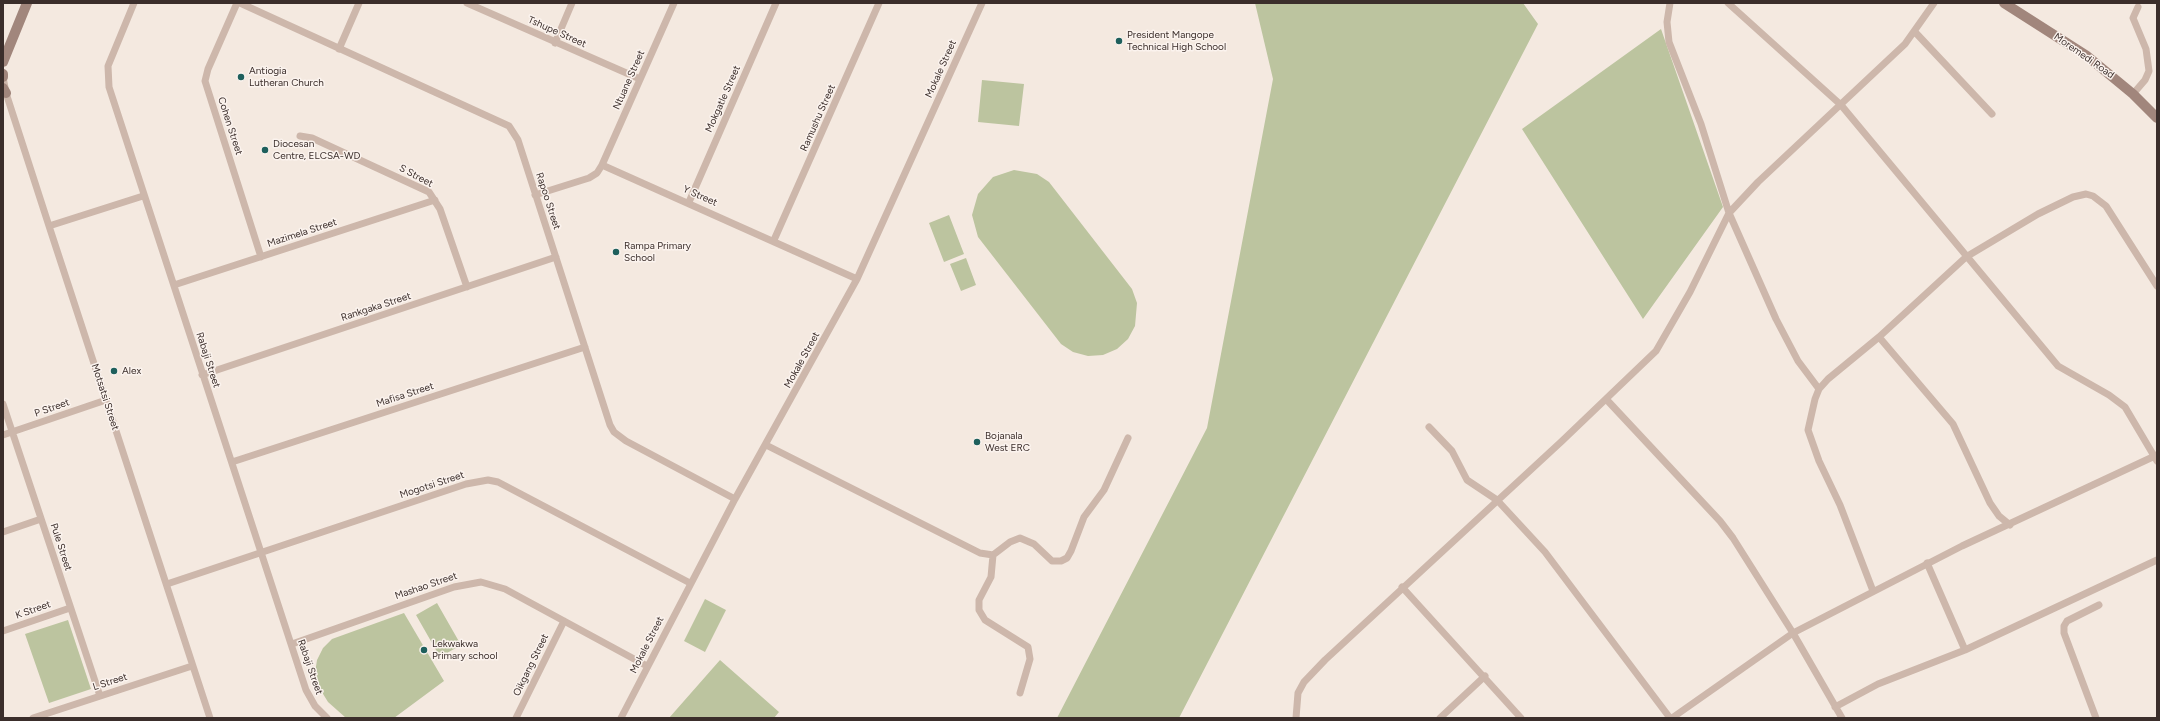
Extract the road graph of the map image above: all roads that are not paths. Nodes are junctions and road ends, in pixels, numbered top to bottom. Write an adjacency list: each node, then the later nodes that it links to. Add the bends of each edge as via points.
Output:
1 (27, 3): 19 (street)
2 (134, 3): 32 (street, Rabaji Street, via 112,54 108,77)
3 (237, 3): 38 (street, Cohen Street, via 205,81)
4 (240, 3): 20 (street, Rapoo Street)
5 (359, 3): 20 (street)
6 (467, 3): 18 (street, Tshupe Street)
7 (572, 3): 18 (street)
8 (674, 3): 23 (street, Ntuane Street)
9 (776, 3): 34 (street, Mokgatle Street)
10 (879, 3): 37 (street, Ramushu Street)
11 (982, 3): 41 (street, Mokale Street)
12 (1670, 3): 35 (street, via 1666,22 1669,42 1701,124)
13 (1728, 3): 26 (street)
14 (1934, 3): 17 (street)
15 (2004, 3): 25 (street, Moremedi Road, via 2087,56)
16 (2138, 7): 25 (street, via 2134,18 2146,49 2149,71 2146,80)
17 (1915, 32): 26 (street); 27 (street)
18 (555, 42): 23 (street, Tshupe Street)
19 (6, 49): 21 (street)
20 (339, 49): 31 (street, Rapoo Street, via 509,126 518,140)
21 (3, 62)
22 (3, 76): 24 (street, Motsatsi Street)
23 (640, 79): 30 (street, Ntuane Street)
24 (4, 91): 36 (street, Motsatsi Street)
25 (2134, 94): 28 (street, Moremedi Road)
26 (1841, 105): 35 (street, via 1758,182); 39 (street)
27 (1992, 114)
28 (2157, 118)
29 (300, 136): 33 (street, S Street, via 312,138 429,192)
30 (602, 165): 31 (street, via 589,178); 34 (street, Y Street)
31 (536, 195): 40 (street, Rapoo Street)
32 (143, 196): 36 (street); 42 (street, Rabaji Street)
33 (435, 200): 38 (street, Mazimela Street); 44 (street, S Street)
34 (689, 202): 37 (street, Y Street)
35 (1729, 213): 48 (street, via 1776,319 1798,361); 49 (street, via 1662,344)
36 (49, 226): 50 (street, Motsatsi Street)
37 (774, 240): 41 (street, Y Street)
38 (261, 257): 42 (street, Mazimela Street)
39 (1966, 257): 43 (street, via 2061,201 2086,194 2106,206); 45 (street); 57 (street, via 2058,366 2109,395 2124,407)
40 (556, 258): 44 (street, Rankgaka Street); 46 (street, Rapoo Street)
41 (858, 280): 56 (street, Mokale Street)
42 (174, 285): 47 (street, Rabaji Street)
43 (2157, 286)
44 (467, 287): 47 (street, Rankgaka Street)
45 (1879, 337): 48 (street, via 1839,369); 62 (street, via 1953,424 1992,507)
46 (585, 347): 58 (street, Mafisa Street); 59 (street, Rapoo Street, via 614,432 631,444)
47 (202, 375): 58 (street, Rabaji Street)
48 (1819, 390): 71 (street, via 1808,430)
49 (1606, 398): 60 (street); 76 (street, via 1720,521)
50 (106, 400): 53 (street, P Street); 69 (street, Motsatsi Street)
51 (3, 404): 53 (street, Pule Street)
52 (1429, 426): 60 (street, via 1452,452 1467,480)
53 (12, 432): 54 (street, P Street); 61 (street, Pule Street)
54 (3, 435)
55 (1128, 438): 65 (street, via 1104,490 1084,517 1067,558 1061,562 1052,561 1034,544 1020,538)
56 (766, 445): 59 (street, Mokale Street); 65 (street, via 980,553)
57 (2156, 458): 62 (street)
58 (232, 462): 64 (street, Rabaji Street)
59 (735, 498): 68 (street, Mokale Street)
60 (1497, 500): 70 (street); 93 (street, via 1545,552)
61 (41, 519): 63 (street); 73 (street, Pule Street)
62 (2010, 525): 67 (street)
63 (3, 532)
64 (261, 552): 68 (street, Mogotsi Street, via 466,484 488,480 498,482); 69 (street, Mogotsi Street); 77 (street, Rabaji Street)
65 (993, 555): 82 (street, via 991,577 979,600 979,610 985,620 1028,647 1030,659)
66 (2157, 560): 78 (street)
67 (1927, 563): 71 (street); 78 (street)
68 (690, 583): 80 (street, Mokale Street)
69 (166, 584): 79 (street, Motsatsi Street)
70 (1402, 587): 81 (street); 90 (street, via 1304,682 1298,693)
71 (1872, 590): 76 (street)
72 (2099, 605): 95 (street, via 2064,626 2064,633)
73 (70, 608): 75 (street, K Street); 83 (street, Pule Street)
74 (564, 621): 77 (street, Mashao Street, via 505,589 481,582 469,583); 80 (street, Mashao Street); 88 (street, Oikgang Street)
75 (3, 631)
76 (1793, 633): 84 (street); 93 (street)
77 (292, 644): 87 (street, Rabaji Street, via 311,701)
78 (1965, 650): 84 (street, via 1896,676)
79 (192, 666): 83 (street, L Street); 86 (street, Motsatsi Street)
80 (647, 666): 89 (street, Mokale Street)
81 (1485, 676): 91 (street); 92 (street)
82 (1020, 693)
83 (100, 696): 85 (street, L Street)
84 (1835, 708): 94 (street)
85 (33, 718)
86 (210, 718)
87 (327, 718)
88 (516, 718)
89 (621, 718)
90 (1296, 718)
91 (1440, 718)
92 (1521, 718)
93 (1671, 718)
94 (1842, 718)
95 (2096, 718)

